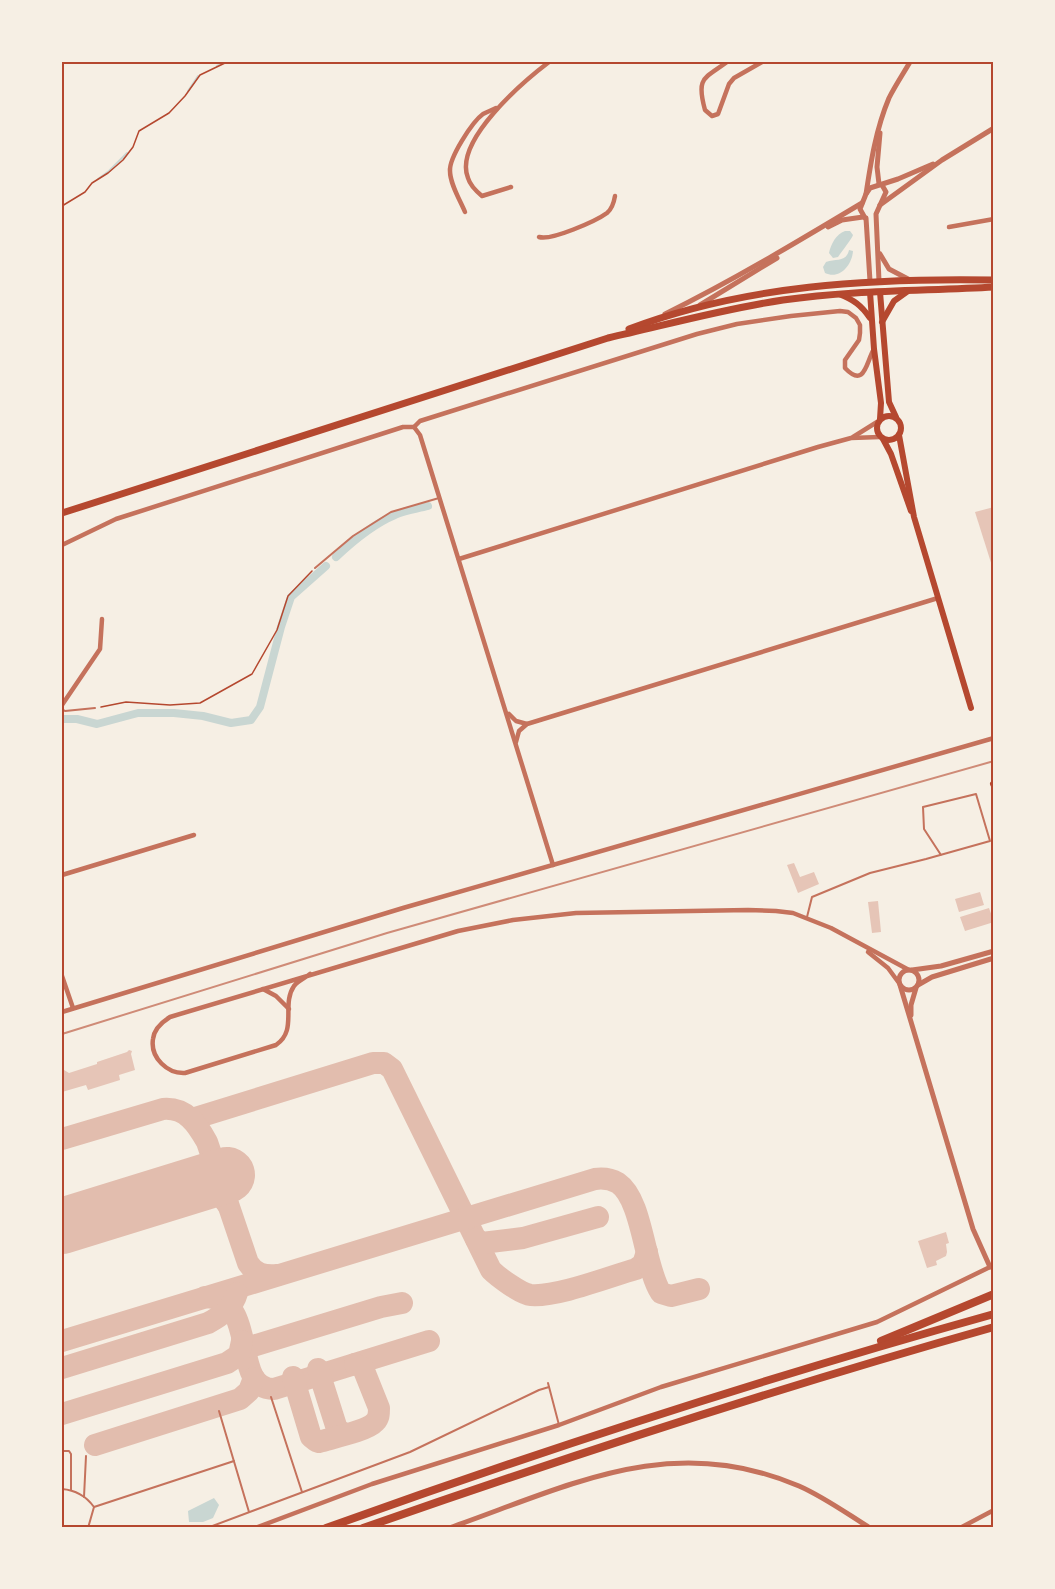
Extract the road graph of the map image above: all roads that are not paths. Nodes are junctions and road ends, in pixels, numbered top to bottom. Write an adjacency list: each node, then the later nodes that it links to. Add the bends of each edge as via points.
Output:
1 (549, 62): 5 (street)
2 (727, 62): 3 (street, via 708,74 702,84 705,110 712,116 718,114 734,78)
3 (762, 62)
4 (910, 62): 6 (street, via 890,96)
5 (499, 107): 10 (street, via 469,153 467,177 482,196); 15 (street, via 482,115 452,160 451,178)
6 (880, 125): 9 (street); 11 (street)
7 (993, 128): 8 (street)
8 (942, 160): 9 (street); 14 (street)
9 (880, 185): 11 (street); 14 (street, via 886,192)
10 (511, 187)
11 (866, 194): 13 (street)
12 (615, 196): 20 (street, via 607,213 560,234)
13 (862, 203): 17 (street, via 860,211); 33 (street, via 731,280)
14 (880, 205): 16 (street)
15 (465, 212)
16 (876, 214): 17 (street); 21 (street)
17 (865, 218): 23 (street); 31 (street, via 842,220)
18 (993, 219): 19 (street)
19 (949, 227)
20 (539, 237)
21 (878, 250): 24 (street); 25 (street, via 889,269)
22 (993, 280): 25 (main road)
23 (870, 281): 24 (main road); 28 (main road); 31 (main road, via 796,289)
24 (879, 281): 25 (main road); 29 (main road)
25 (911, 281)
26 (993, 288): 27 (main road)
27 (908, 291): 29 (main road); 34 (main road, via 894,301)
28 (870, 292): 29 (main road); 30 (main road); 32 (main road)
29 (880, 292): 34 (main road)
30 (839, 294): 32 (main road, via 862,305); 35 (main road, via 784,300)
31 (692, 310): 33 (main road); 35 (street)
32 (871, 319): 37 (main road)
33 (651, 321): 36 (main road)
34 (882, 322): 38 (main road, via 889,402)
35 (663, 324): 36 (main road)
36 (608, 338): 45 (main road)
37 (873, 349): 39 (main road, via 881,403); 40 (street, via 866,371 857,376 850,374 844,365 859,340 860,325 848,312 737,324 420,421)
38 (896, 417): 39 (main road, via 889,415); 41 (main road, via 901,426)
39 (879, 420): 42 (street); 43 (main road, via 876,430)
40 (414, 427): 44 (street, via 420,435); 47 (street, via 403,427 116,519)
41 (899, 435): 43 (main road, via 892,440); 46 (main road)
42 (850, 438): 43 (street); 48 (street)
43 (882, 438): 46 (main road)
44 (439, 498): 48 (street); 49 (lane, via 391,512 353,536)
45 (62, 513)
46 (914, 517): 50 (main road)
47 (62, 545)
48 (459, 559): 55 (street)
49 (315, 568)
50 (938, 598): 54 (main road); 56 (street)
51 (102, 619): 52 (street, via 100,649)
52 (62, 707): 53 (lane, via 65,711)
53 (95, 708)
54 (971, 708)
55 (508, 713): 56 (street); 58 (street)
56 (527, 724): 58 (street, via 519,731)
57 (993, 738): 61 (street)
58 (516, 742): 61 (street)
59 (194, 835): 62 (street)
60 (941, 855): 60 (lane, via 990,841 976,794 923,807 924,829); 63 (lane, via 870,873 828,889 812,897)
61 (554, 865): 73 (street)
62 (62, 875)
63 (807, 917): 64 (street); 68 (street, via 748,910 545,916 458,931)
64 (859, 944): 67 (street); 70 (street, via 888,968)
65 (993, 951): 67 (street, via 941,966)
66 (993, 958): 71 (street, via 938,975)
67 (910, 970): 70 (street, via 901,974); 71 (street, via 919,976)
68 (310, 974): 72 (street); 74 (street, via 293,988)
69 (62, 976): 73 (street)
70 (899, 984): 71 (street, via 907,990); 76 (street)
71 (917, 986): 76 (street)
72 (261, 989): 74 (street, via 276,996); 74 (street, via 170,1017 154,1036 157,1058 172,1072 185,1073 271,1047 286,1034)
73 (73, 1008): 75 (street)
74 (289, 1009)
75 (62, 1012)
76 (911, 1020): 77 (street, via 973,1228)
77 (992, 1267): 84 (street, via 877,1322 695,1376)
78 (993, 1294): 81 (highway)
79 (993, 1314): 81 (highway)
80 (993, 1327): 100 (highway, via 657,1428)
81 (831, 1361): 99 (highway, via 564,1445)
82 (271, 1397): 90 (lane)
83 (219, 1411): 87 (lane)
84 (559, 1425): 90 (lane, via 548,1385 421,1447); 98 (street, via 372,1484)
85 (62, 1451): 89 (lane, via 71,1454)
86 (86, 1456): 91 (lane)
87 (234, 1461): 92 (lane); 94 (lane)
88 (62, 1489): 89 (lane)
89 (71, 1490): 91 (lane)
90 (302, 1492): 94 (lane)
91 (84, 1497): 92 (lane)
92 (94, 1507): 96 (lane)
93 (993, 1510): 102 (street)
94 (249, 1512): 97 (lane)
95 (866, 1526): 101 (street, via 821,1497 773,1476 734,1466 681,1462 602,1474)
96 (88, 1527)
97 (207, 1527)
98 (255, 1527)
99 (326, 1527)
100 (363, 1527)
101 (449, 1527)
102 (960, 1527)

